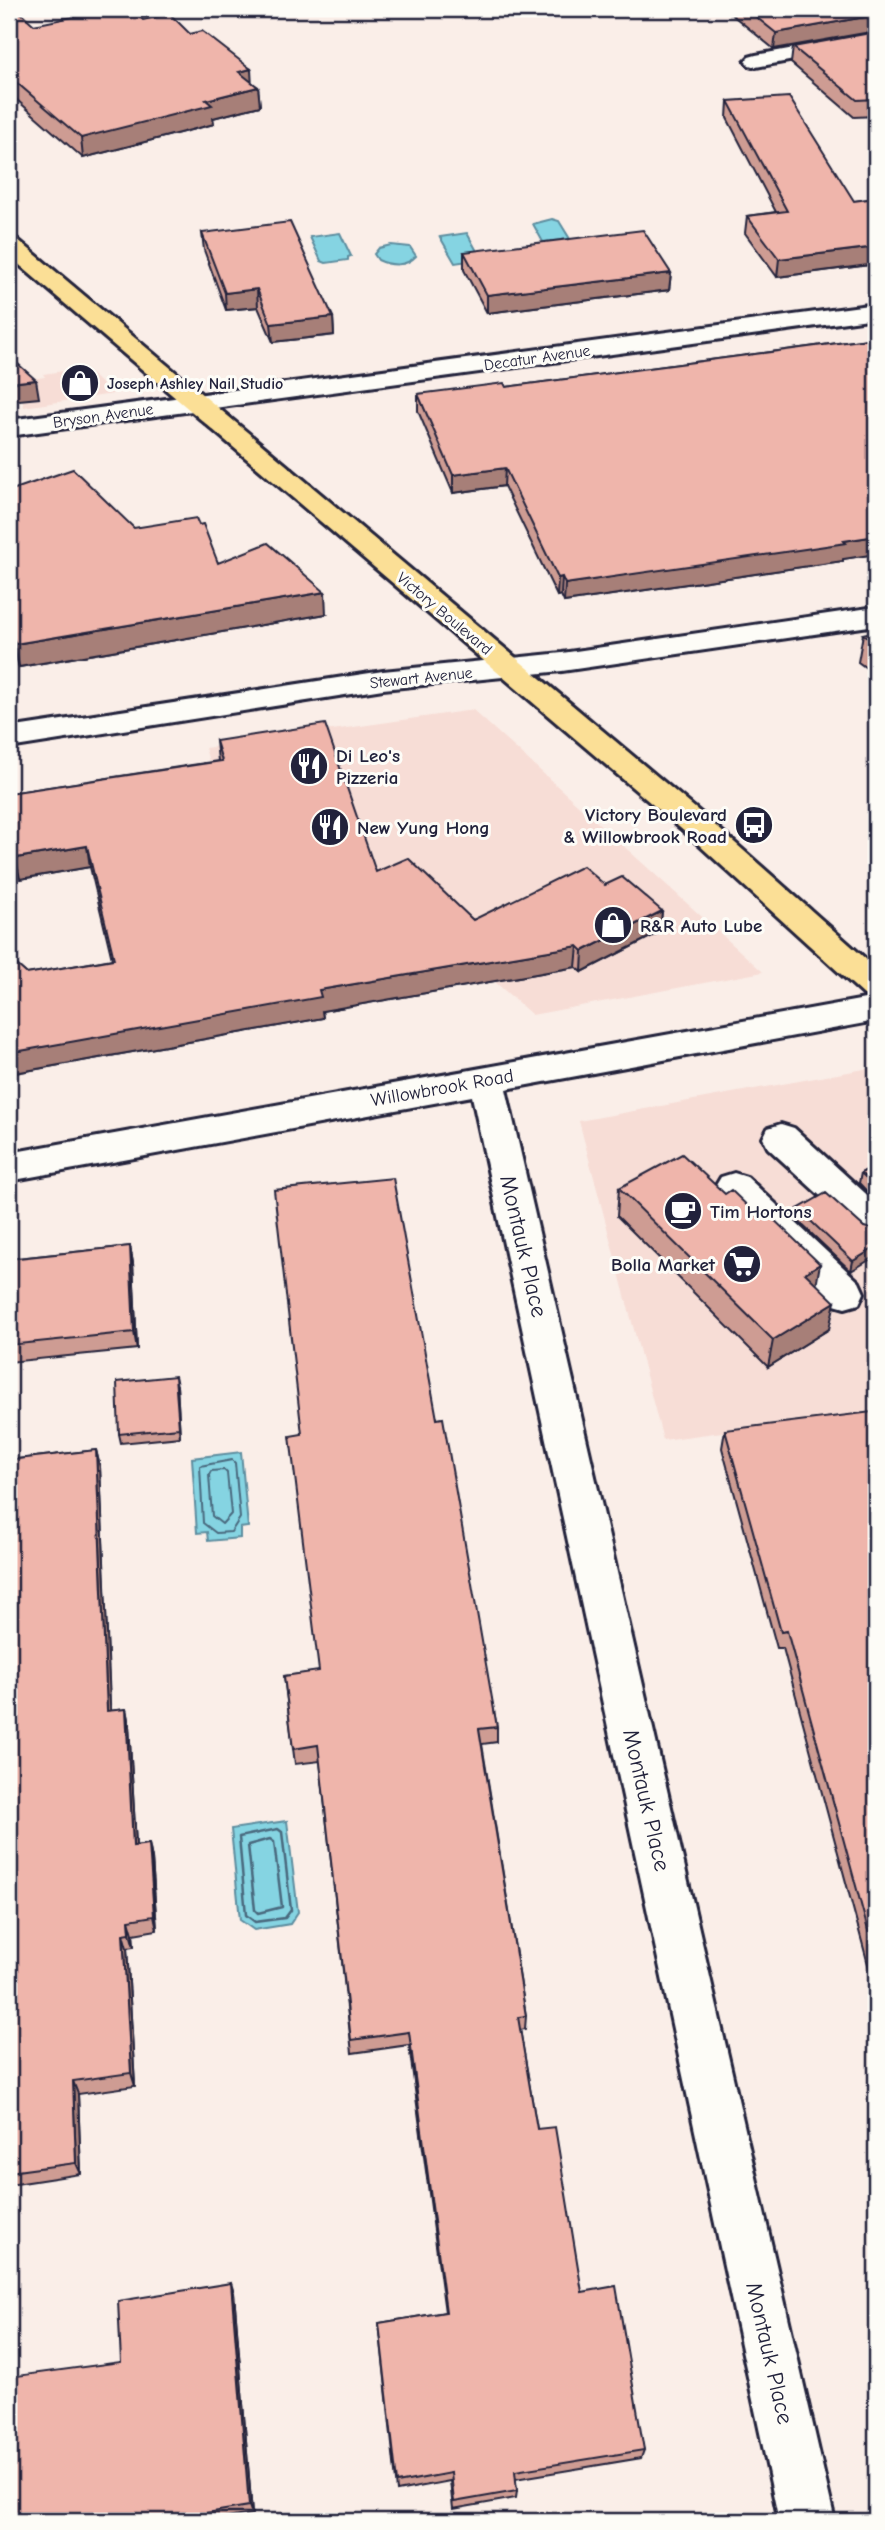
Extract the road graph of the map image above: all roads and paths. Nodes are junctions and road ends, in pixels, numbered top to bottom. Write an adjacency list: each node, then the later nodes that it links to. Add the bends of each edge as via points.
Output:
1 (876, 39): 2 (street)
2 (756, 61)
3 (9, 244): 5 (main road, Victory Boulevard)
4 (876, 311): 5 (street, Decatur Avenue)
5 (197, 402): 6 (street, Bryson Avenue); 8 (main road, Victory Boulevard)
6 (9, 428)
7 (876, 616): 8 (street, Stewart Avenue)
8 (510, 667): 9 (street, Stewart Avenue, via 383,680); 10 (main road, Victory Boulevard)
9 (9, 738)
10 (876, 986)
11 (876, 1009): 12 (street, Willowbrook Road)
12 (486, 1079): 14 (street, Willowbrook Road); 18 (street, Montauk Place)
13 (781, 1138): 16 (street)
14 (9, 1167)
15 (734, 1187): 17 (street)
16 (876, 1225)
17 (845, 1293)
18 (807, 2521)

